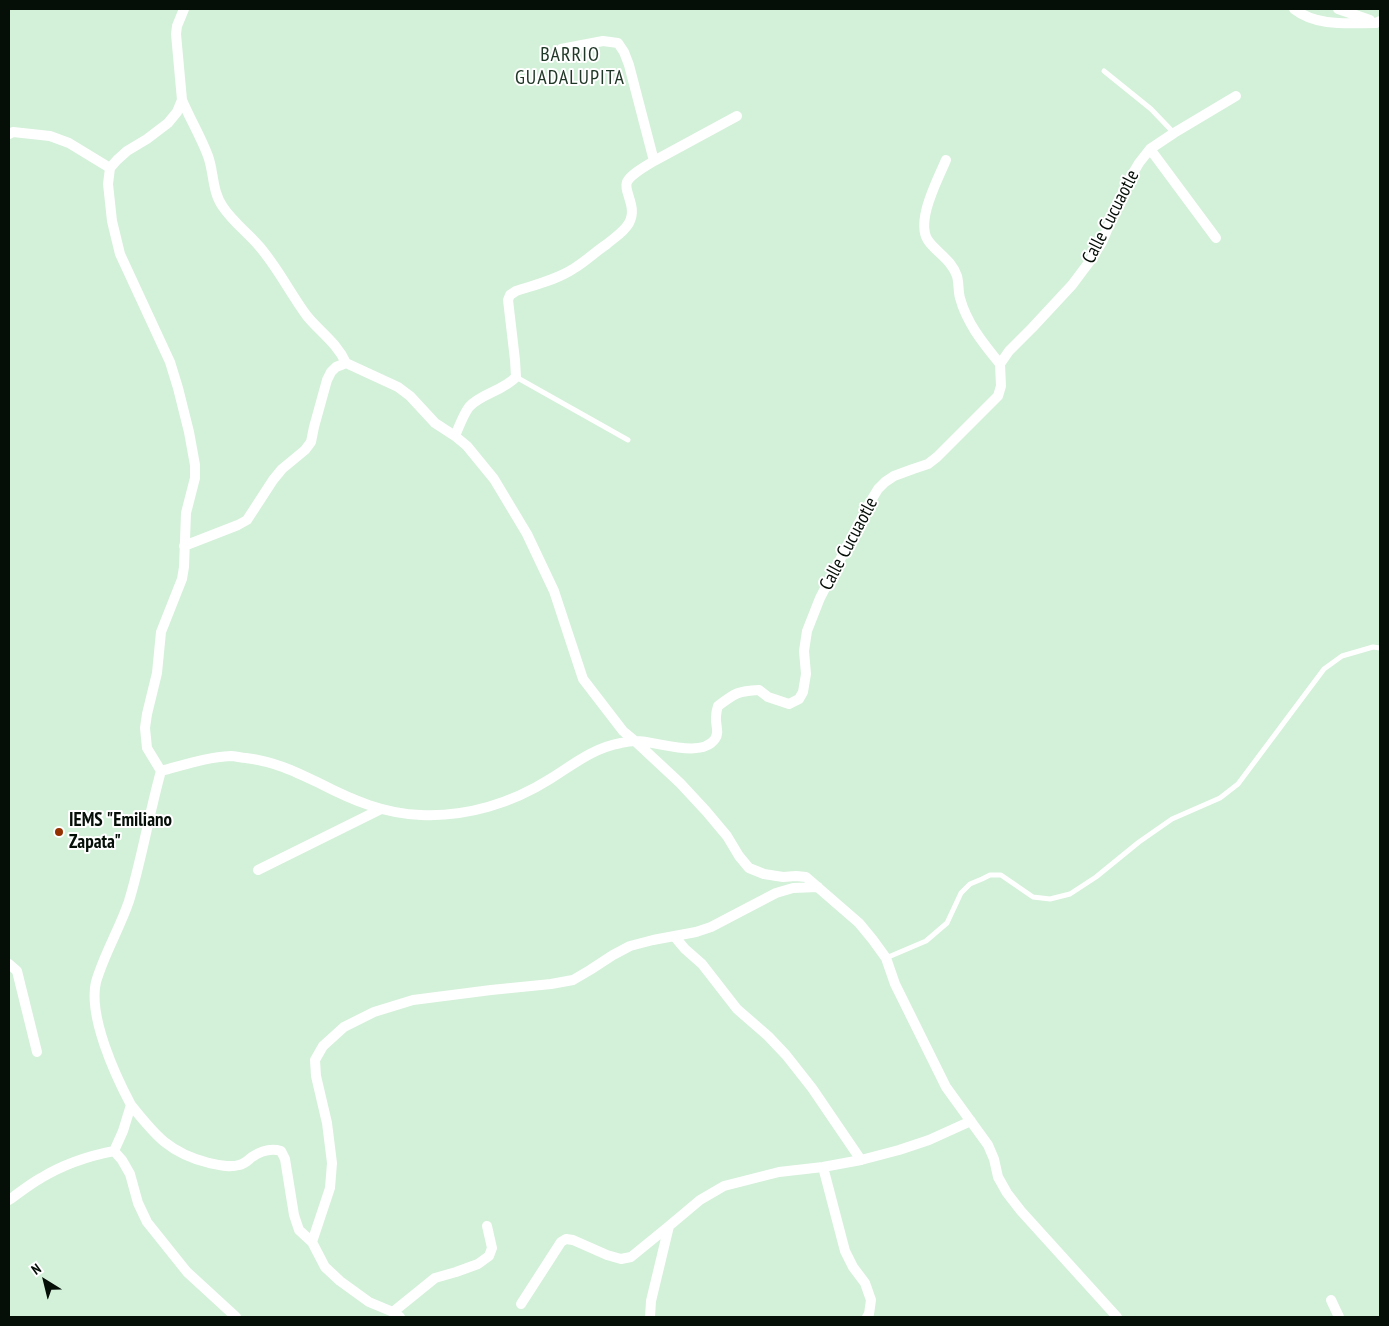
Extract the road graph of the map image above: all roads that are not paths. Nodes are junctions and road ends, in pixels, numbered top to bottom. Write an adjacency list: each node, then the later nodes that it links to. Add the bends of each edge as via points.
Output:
1 (184, 9): 8 (street, via 176,34)
2 (1294, 9): 4 (street, via 1315,20 1333,24)
3 (1338, 9): 4 (street)
4 (1378, 22)
5 (560, 50): 14 (street, via 603,41 618,43 628,65)
6 (1104, 71): 10 (lane)
7 (1236, 96): 10 (street, Calle Cucuaotle)
8 (182, 100): 15 (street, via 168,123 127,151); 17 (street, via 208,157 216,195 222,206 260,246 306,314 332,341)
9 (737, 116): 14 (street)
10 (1174, 133): 12 (street, Calle Cucuaotle)
11 (9, 134): 15 (street, via 50,136 69,143)
12 (1150, 150): 16 (street); 18 (street, Calle Cucuaotle, via 1126,185 1102,242 1090,261)
13 (946, 160): 18 (street, via 926,207 924,228 928,242 948,260 957,275 960,298 970,323)
14 (654, 161): 19 (street, via 627,182 632,214 620,233 573,269 510,295)
15 (110, 168): 22 (street, via 108,196 120,254 170,362 189,432 195,478 186,513)
16 (1216, 238)
17 (346, 363): 20 (street, via 398,387 435,423); 22 (street, via 336,367 327,380 305,450 273,480 247,520)
18 (1000, 364): 24 (street, Calle Cucuaotle, via 1001,386 991,405 928,464 894,476 878,489 820,598 807,632 804,651 806,674 799,699 789,704 768,697 759,690 743,690 731,696 718,706 718,732 705,748)
19 (516, 377): 20 (street, via 469,407); 21 (lane)
20 (455, 436): 24 (street, via 494,479 527,534 554,592 583,679 623,731)
21 (628, 440)
22 (184, 546): 25 (street, via 182,579 161,632 157,673 145,728 148,748)
23 (1380, 648): 30 (lane, via 1342,656 1324,669 1238,784 1220,798 1172,819 1070,894 1050,899 1033,897 1001,875 990,875 970,884 961,893 946,923 926,941)
24 (635, 741): 26 (street, via 588,754 550,779 501,804 454,814 421,816); 28 (street, via 706,811 750,868 782,877 806,877)
25 (161, 771): 26 (street, via 232,756 260,760 296,772); 33 (street, via 128,902 96,982 94,995 107,1053)
26 (379, 810): 27 (street)
27 (258, 870)
28 (818, 886): 29 (street, via 776,893 711,927); 30 (street, via 859,923)
29 (674, 936): 36 (street, via 702,964 737,1009 786,1055); 41 (street, via 630,946 573,980 413,1000 374,1012 344,1027 323,1046 315,1060 332,1162 330,1188)
30 (886, 958): 34 (street, via 895,984 946,1087)
31 (9, 964): 32 (street, via 17,970)
32 (37, 1052)
33 (131, 1105): 35 (street); 41 (street, via 161,1140 197,1160 239,1165 272,1149 281,1151 299,1230)
34 (971, 1121): 36 (street, via 929,1140); 48 (street, via 988,1145 1007,1194)
35 (114, 1151): 38 (street, via 72,1162); 45 (street, via 130,1174 147,1222 188,1272)
36 (861, 1160): 37 (street)
37 (823, 1167): 40 (street, via 779,1172 724,1186 700,1200); 47 (street, via 845,1251 872,1300)
38 (9, 1200)
39 (487, 1226): 44 (street, via 492,1248 490,1256 478,1264 434,1278)
40 (669, 1226): 43 (street, via 631,1257 620,1259 566,1239); 46 (street)
41 (312, 1242): 44 (street, via 326,1267 340,1281 369,1302)
42 (1331, 1300): 49 (street)
43 (521, 1304)
44 (396, 1315)
45 (236, 1317)
46 (650, 1317)
47 (867, 1317)
48 (1117, 1317)
49 (1339, 1317)

